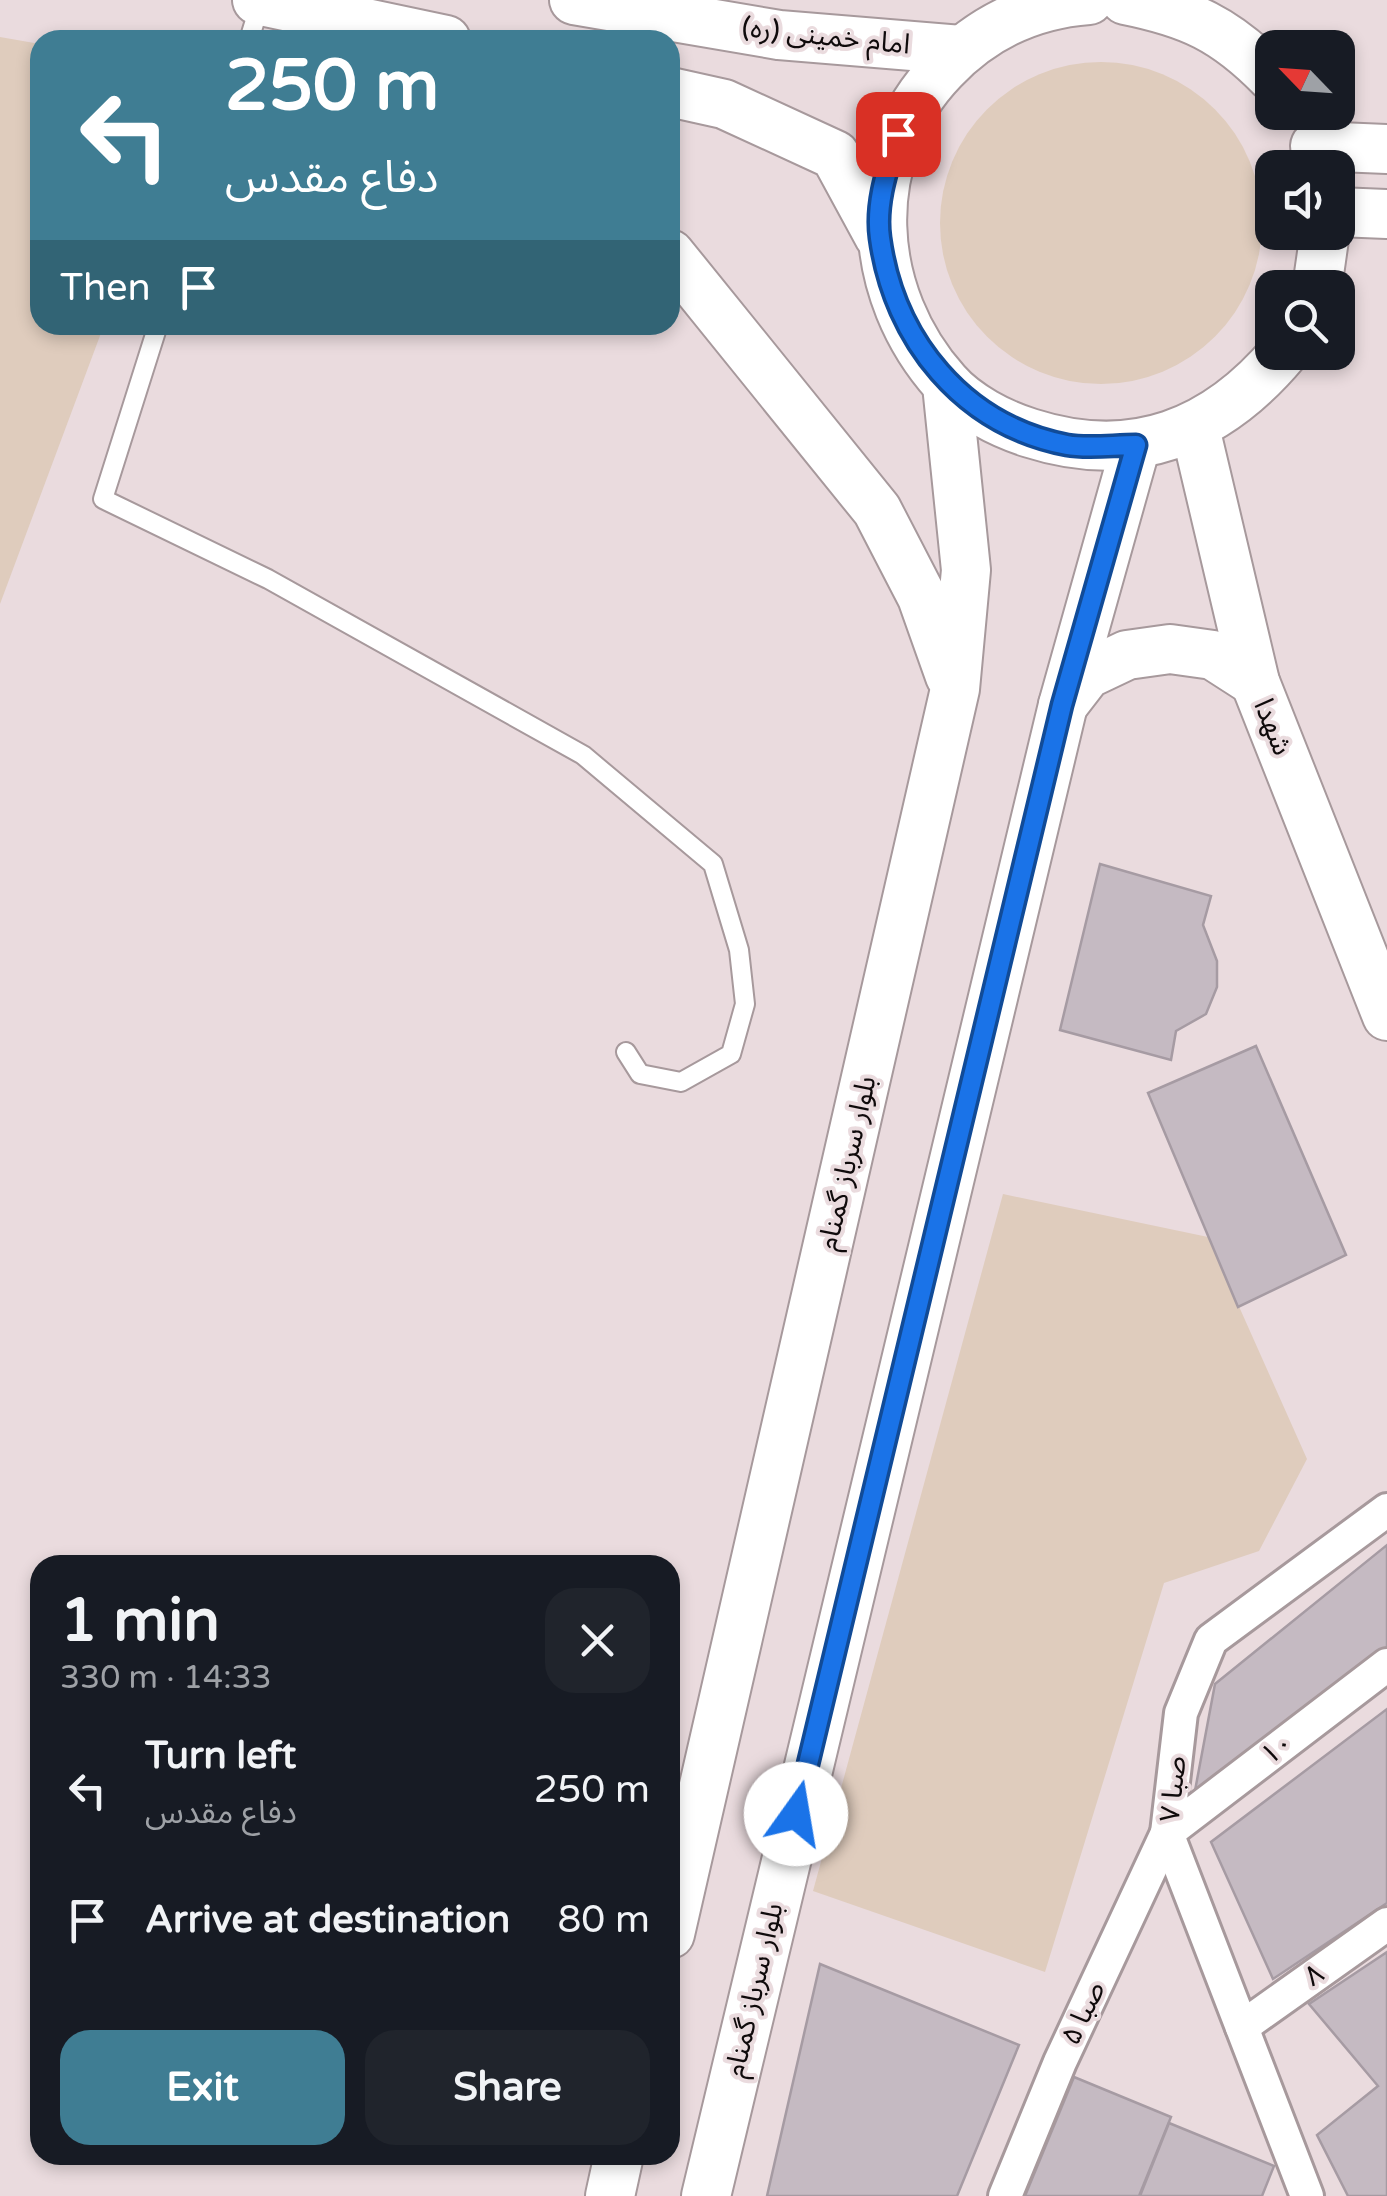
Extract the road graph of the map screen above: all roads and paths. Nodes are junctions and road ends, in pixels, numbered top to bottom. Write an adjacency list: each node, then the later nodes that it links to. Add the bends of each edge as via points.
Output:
1 (259, 0): 6 (lane); 7 (main road)
2 (574, 0): 8 (main road, امام خمینی (ره), via 779,34)
3 (1089, 0): 5 (main road)
4 (1124, 0): 9 (main road, via 1180,11 1238,42)
5 (1011, 8): 8 (main road)
6 (252, 30)
7 (399, 30)
8 (961, 50): 15 (main road, via 924,88 898,134 883,184)
9 (1255, 60)
10 (680, 94): 15 (main road, via 724,104 835,155)
11 (1310, 142): 12 (main road)
12 (1387, 149)
13 (1355, 213): 14 (main road)
14 (1387, 214)
15 (880, 236): 19 (main road, via 900,317)
16 (680, 266): 23 (main road, via 877,510 922,597)
17 (155, 335): 26 (lane, via 103,499 268,578 583,755 713,864 739,950 745,1004 731,1054 681,1082 640,1074)
18 (1269, 370): 20 (main road, via 1251,391)
19 (948, 385): 21 (main road, via 1004,424 1068,445); 23 (main road, بلوار سرباز گمنام, via 966,570)
20 (1196, 428): 21 (main road); 22 (main road, شهدا)
21 (1136, 445): 24 (main road, بلوار سرباز گمنام)
22 (1255, 682): 24 (main road, via 1214,655 1170,649 1127,655 1087,674); 25 (main road, شهدا)
23 (955, 689): 30 (main road, بلوار سرباز گمنام)
24 (1062, 705): 35 (main road, بلوار سرباز گمنام)
25 (1387, 1016)
26 (626, 1052)
27 (1387, 1510): 29 (street, صبا ۷, via 1211,1640 1181,1712)
28 (1387, 1664): 29 (street, ۱۰)
29 (1167, 1833): 32 (street, صبا ۷); 36 (street, صبا ۵)
30 (680, 1890)
31 (1387, 1924): 32 (street, ۸)
32 (1242, 2026): 37 (street, صبا ۷)
33 (617, 2165): 34 (main road)
34 (610, 2196)
35 (706, 2196)
36 (1005, 2196)
37 (1307, 2196)

